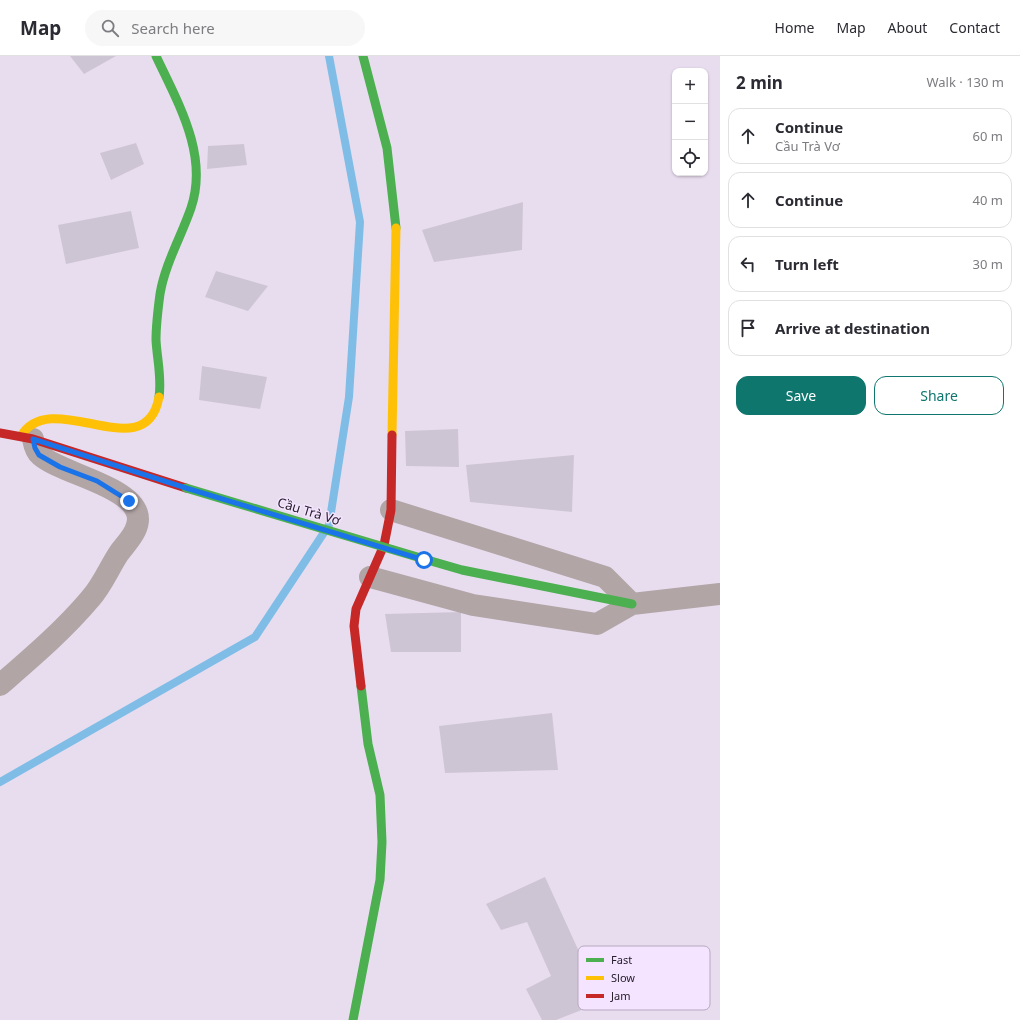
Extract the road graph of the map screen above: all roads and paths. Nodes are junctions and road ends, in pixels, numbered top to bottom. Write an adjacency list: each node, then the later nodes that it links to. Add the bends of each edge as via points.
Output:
1 (156, 56): 4 (street, via 188,133 197,164 197,184 190,211 164,278 156,329 160,381 156,408 151,419 142,427 122,429 50,418 24,429)
2 (362, 56): 5 (street, via 387,148 396,228)
3 (0, 433): 4 (street, Cầu Trà Vơ)
4 (27, 438): 8 (street, Cầu Trà Vơ, bridge, via 424,560); 9 (street, via 39,455 60,467 97,481 129,501 138,514 138,520 132,535 91,598 38,652)
5 (391, 510): 6 (street, via 384,545); 8 (street, via 604,577)
6 (370, 577): 8 (street, via 473,605 597,624); 10 (street, via 356,609 354,626 368,744 380,795 382,842 380,880)
7 (720, 594): 8 (street)
8 (632, 604)
9 (0, 685)
10 (353, 1020)

